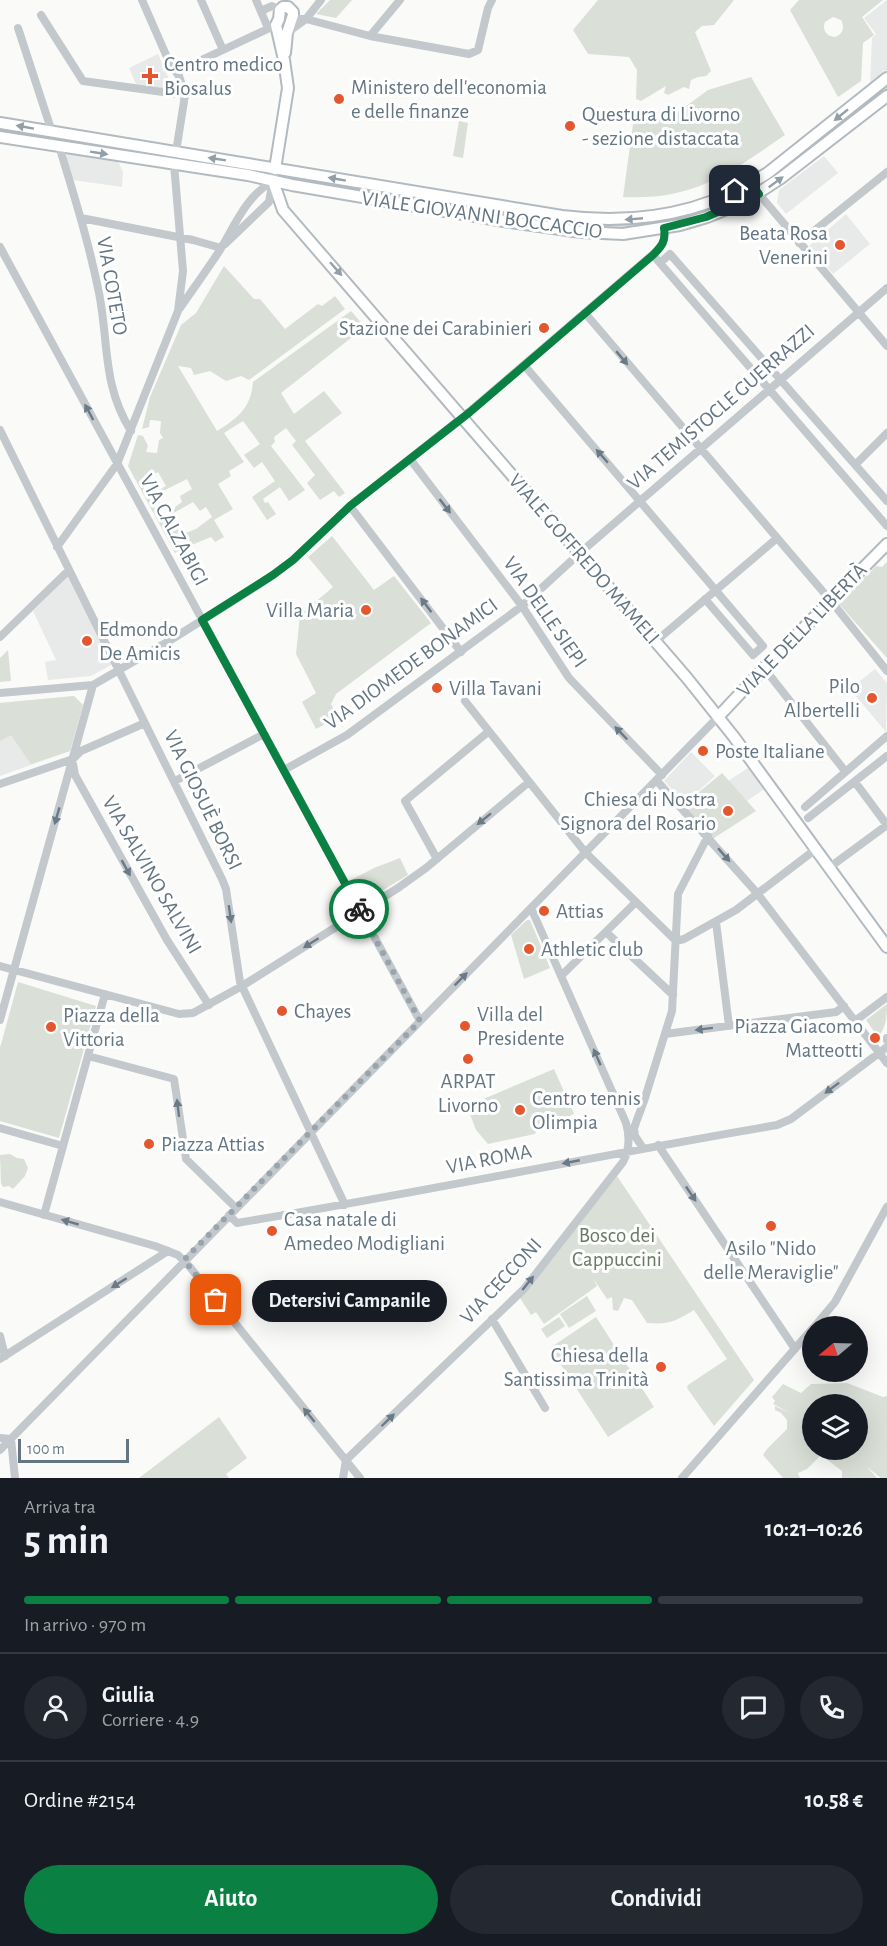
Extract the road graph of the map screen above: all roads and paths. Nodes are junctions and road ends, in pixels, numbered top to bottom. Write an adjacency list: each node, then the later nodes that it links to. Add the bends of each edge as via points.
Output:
1 (142, 0): 16 (street)
2 (201, 0): 14 (street)
3 (256, 0): 7 (street)
4 (321, 0): 10 (street)
5 (400, 0): 13 (street)
6 (492, 0): 13 (street, via 478,50 467,54)
7 (261, 11): 9 (street); 9 (street, via 272,6)
8 (41, 15): 18 (street, via 83,81)
9 (283, 16): 10 (street); 12 (main road); 14 (street); 15 (main road)
10 (306, 19): 12 (street); 13 (street)
11 (18, 28): 21 (street)
12 (287, 33): 15 (main road)
13 (370, 36)
14 (223, 50): 16 (street)
15 (284, 60): 26 (main road, via 288,88)
16 (176, 72): 18 (street)
17 (887, 78): 29 (main road, VIALE GIOVANNI BOCCACCIO, one-way to 29)
18 (185, 95): 24 (street)
19 (887, 96): 30 (main road, VIALE GIOVANNI BOCCACCIO, one-way to 19)
20 (0, 123): 21 (main road, VIALE GIOVANNI BOCCACCIO, one-way to 20)
21 (52, 132): 24 (main road, VIALE GIOVANNI BOCCACCIO)
22 (0, 137): 23 (main road, VIALE GIOVANNI BOCCACCIO)
23 (59, 146): 25 (main road, VIALE GIOVANNI BOCCACCIO, one-way to 25); 32 (street, VIA COTETO)
24 (176, 152): 26 (main road, VIALE GIOVANNI BOCCACCIO, one-way to 24)
25 (174, 165): 28 (main road, VIALE GIOVANNI BOCCACCIO); 34 (street)
26 (275, 169): 28 (street); 31 (main road, VIALE GIOVANNI BOCCACCIO, one-way to 26, via 620,220 580,218)
27 (885, 176): 35 (street)
28 (273, 180): 33 (main road, VIALE GIOVANNI BOCCACCIO, via 568,231 623,234); 38 (street, via 252,198); 38 (street, via 266,205); 50 (main road, VIALE GOFFREDO MAMELI, one-way to 50, via 283,210)
29 (751, 183): 30 (main road); 31 (main road, VIALE GIOVANNI BOCCACCIO, via 715,200)
30 (759, 194): 33 (main road, VIALE GIOVANNI BOCCACCIO, via 706,217); 35 (street)
31 (662, 215): 33 (main road)
32 (81, 218): 34 (street); 52 (street, VIA COTETO, via 99,295 108,374)
33 (664, 228): 36 (street, via 666,238)
34 (181, 238): 38 (street); 43 (street, via 183,280)
35 (799, 243): 44 (street)
36 (662, 246): 39 (street); 40 (street)
37 (0, 247): 57 (street, VIA CALZABIGI, one-way to 37)
38 (221, 248): 43 (street)
39 (670, 254): 41 (street); 48 (street)
40 (653, 255): 41 (street); 45 (street)
41 (660, 263): 49 (street)
42 (887, 288): 44 (street, VIA TEMISTOCLE GUERRAZZI)
43 (178, 311): 52 (street)
44 (859, 312): 46 (street); 48 (street, VIA TEMISTOCLE GUERRAZZI)
45 (585, 313): 47 (street); 54 (street, one-way to 54)
46 (887, 346)
47 (524, 365): 50 (street); 58 (street, one-way to 47)
48 (780, 380): 49 (street, VIA TEMISTOCLE GUERRAZZI); 59 (street)
49 (769, 390): 54 (street, VIA TEMISTOCLE GUERRAZZI); 61 (street)
50 (462, 418): 55 (street); 66 (main road, VIALE GOFFREDO MAMELI)
51 (0, 430): 65 (street, VIA GIOSUÈ BORSI)
52 (131, 430): 57 (street)
53 (887, 433): 56 (street)
54 (700, 449): 58 (street, VIA TEMISTOCLE GUERRAZZI); 63 (street)
55 (410, 459): 60 (street); 71 (street, VIA DELLE SIEPI, one-way to 71)
56 (857, 463)
57 (117, 464): 65 (street); 72 (street, VIA CALZABIGI)
58 (640, 501): 66 (street, VIA TEMISTOCLE GUERRAZZI); 68 (street)
59 (887, 501)
60 (350, 506): 72 (street, via 273,575); 75 (street, one-way to 60)
61 (884, 518): 62 (street)
62 (887, 526)
63 (776, 539): 68 (street); 70 (street)
64 (887, 544): 70 (main road, VIALE DELLA LIBERTÀ)
65 (57, 547): 67 (street, VIA GIOSUÈ BORSI)
66 (579, 554): 71 (street, VIA DIOMEDE BONAMICI); 74 (main road, VIALE GOFFREDO MAMELI)
67 (69, 570): 73 (street); 77 (street, VIA GIOSUÈ BORSI)
68 (716, 590): 69 (street); 69 (street, via 763,646 753,655)
69 (705, 599): 74 (street)
70 (831, 601): 76 (main road, VIALE DELLA LIBERTÀ); 78 (street)
71 (522, 606): 75 (street, VIA DIOMEDE BONAMICI); 91 (street, VIA DELLE SIEPI, one-way to 71, via 574,684)
72 (202, 620): 77 (street); 85 (street, VIA CALZABIGI)
73 (0, 637)
74 (656, 642): 82 (main road, VIALE GOFFREDO MAMELI)
75 (461, 652): 89 (street, VIA DIOMEDE BONAMICI, via 340,740)
76 (764, 668): 82 (main road, VIALE DELLA LIBERTÀ); 90 (street)
77 (119, 671): 79 (street); 83 (street, VIA GIOSUÈ BORSI)
78 (887, 671)
79 (93, 685): 80 (street); 88 (street)
80 (0, 693)
81 (465, 701): 84 (street)
82 (718, 717): 91 (street); 100 (main road, VIALE GOFFREDO MAMELI)
83 (145, 723): 88 (street, via 81,751); 92 (street, VIA GIOSUÈ BORSI)
84 (488, 732): 93 (street); 102 (street, via 405,801)
85 (264, 734): 89 (street, VIA CALZABIGI); 92 (street)
86 (887, 736): 90 (street)
87 (887, 756): 94 (street)
88 (73, 759): 95 (street); 113 (street, one-way to 113); 119 (street, VIA SALVINO SALVINI, one-way to 119, via 75,776 130,876)
89 (284, 770): 107 (street, VIA CALZABIGI)
90 (845, 771): 96 (street)
91 (659, 778): 99 (street, VIA DELLE SIEPI); 101 (street)
92 (175, 781): 115 (street, VIA GIOSUÈ BORSI, one-way to 115, via 226,889)
93 (530, 782): 101 (street); 102 (street, one-way to 102)
94 (855, 782): 97 (street); 98 (street)
95 (0, 784)
96 (805, 807)
97 (808, 818)
98 (887, 825): 103 (street)
99 (708, 836): 104 (street, VIA DELLE SIEPI, one-way to 104); 110 (street, via 679,891)
100 (816, 849): 103 (main road, VIALE GOFFREDO MAMELI); 104 (street)
101 (585, 852): 105 (street); 106 (street)
102 (437, 859): 107 (street)
103 (830, 867): 111 (main road, VIALE GOFFREDO MAMELI)
104 (757, 893): 108 (street); 120 (street, VIA DELLE SIEPI)
105 (636, 902): 109 (street); 110 (street)
106 (531, 908): 114 (street); 123 (street, one-way to 106)
107 (361, 912): 115 (street, one-way to 115); 123 (street, VIA CALZABIGI)
108 (716, 922): 110 (street); 124 (street)
109 (606, 932): 114 (street); 117 (street)
110 (676, 941): 117 (street)
111 (887, 946)
112 (0, 966): 113 (street)
113 (14, 970): 116 (street); 121 (street)
114 (561, 976): 131 (street, one-way to 114)
115 (242, 986): 119 (street); 133 (street, VIA GIOSUÈ BORSI)
116 (105, 994): 119 (street, via 179,1014 193,1013); 128 (street)
117 (673, 995): 125 (street)
118 (887, 996): 122 (street)
119 (209, 1005)
120 (844, 1006): 122 (street, VIA DELLE SIEPI); 124 (street, via 836,1012)
121 (0, 1020)
122 (855, 1020): 127 (street)
123 (420, 1021): 133 (street)
124 (729, 1026): 125 (street, one-way to 125)
125 (665, 1034): 130 (street)
126 (887, 1047): 127 (street)
127 (879, 1053): 129 (street); 134 (street, VIA ROMA, one-way to 134, via 787,1122)
128 (88, 1056): 135 (street); 143 (street, one-way to 128, via 186,1159 174,1079)
129 (887, 1063)
130 (637, 1120): 131 (street); 136 (street, via 634,1134)
131 (626, 1123): 137 (street)
132 (0, 1128): 135 (street)
133 (310, 1133): 141 (street, VIA GIOSUÈ BORSI); 143 (street)
134 (658, 1145): 136 (street, VIA ROMA); 152 (street, one-way to 152)
135 (63, 1146): 144 (street)
136 (643, 1148): 137 (street, VIA ROMA)
137 (628, 1151): 138 (street, VIA ROMA); 139 (street, VIA CECCONI)
138 (608, 1155): 139 (street); 141 (street, VIA ROMA, one-way to 141)
139 (619, 1167): 149 (street, VIA CECCONI, one-way to 139, via 524,1289)
140 (0, 1202): 144 (street)
141 (345, 1205): 145 (street, VIA ROMA, via 237,1223)
142 (887, 1207): 148 (street, via 835,1302)
143 (236, 1208): 145 (street)
144 (44, 1215): 146 (street, one-way to 144)
145 (229, 1215): 147 (street)
146 (168, 1251): 147 (street); 153 (street, one-way to 153)
147 (184, 1260): 156 (street); 158 (street, one-way to 147)
148 (823, 1316)
149 (492, 1319): 154 (street); 158 (street, VIA CECCONI, one-way to 149)
150 (0, 1336): 153 (street)
151 (802, 1341): 152 (street)
152 (795, 1349): 162 (street)
153 (2, 1357)
154 (545, 1408)
155 (1, 1438): 156 (street)
156 (11, 1439): 157 (street); 159 (street)
157 (0, 1450)
158 (346, 1460): 160 (street); 161 (street)
159 (15, 1478)
160 (343, 1478)
161 (360, 1478)
162 (683, 1478)

